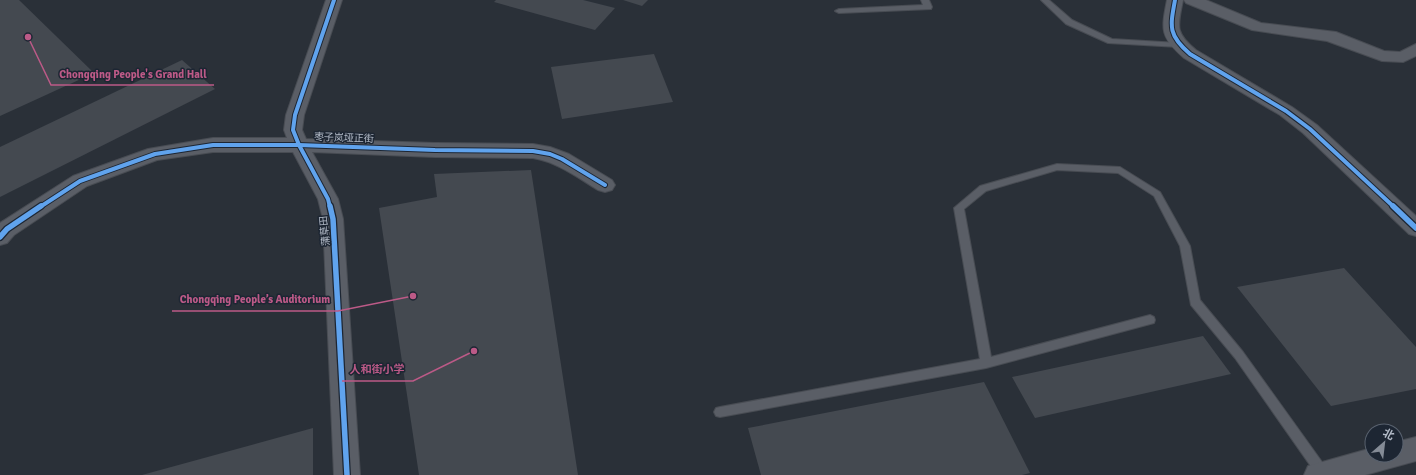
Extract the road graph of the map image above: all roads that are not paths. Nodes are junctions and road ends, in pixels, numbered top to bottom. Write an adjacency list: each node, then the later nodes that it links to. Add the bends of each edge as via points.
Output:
1 (334, 0): 9 (street, 蒲草田, via 295,115 293,130)
2 (925, 0): 6 (lane, via 928,7)
3 (1044, 0): 7 (lane, via 1069,22 1111,41)
4 (1175, 0): 7 (street, via 1170,29 1172,37)
5 (1192, 0): 8 (street, via 1258,27 1330,36 1382,56 1403,57)
6 (839, 11)
7 (1179, 45): 11 (street, via 1286,111 1310,129)
8 (1416, 49)
9 (299, 145): 10 (street, 枣子岚垭正街, via 533,151 562,159); 12 (street, 枣子岚垭正街, via 213,146 155,154 80,181 7,229); 20 (street, 蒲草田, via 328,199 333,219)
10 (606, 185)
11 (1416, 228)
12 (0, 237)
13 (1150, 320): 14 (lane)
14 (986, 363): 15 (lane); 19 (lane, via 959,208 984,188 1058,167 1120,170 1157,194 1185,246 1194,302 1239,355)
15 (720, 412)
16 (1416, 449): 17 (street)
17 (1404, 452)
18 (1364, 463): 19 (street)
19 (1320, 474)
20 (347, 475)

